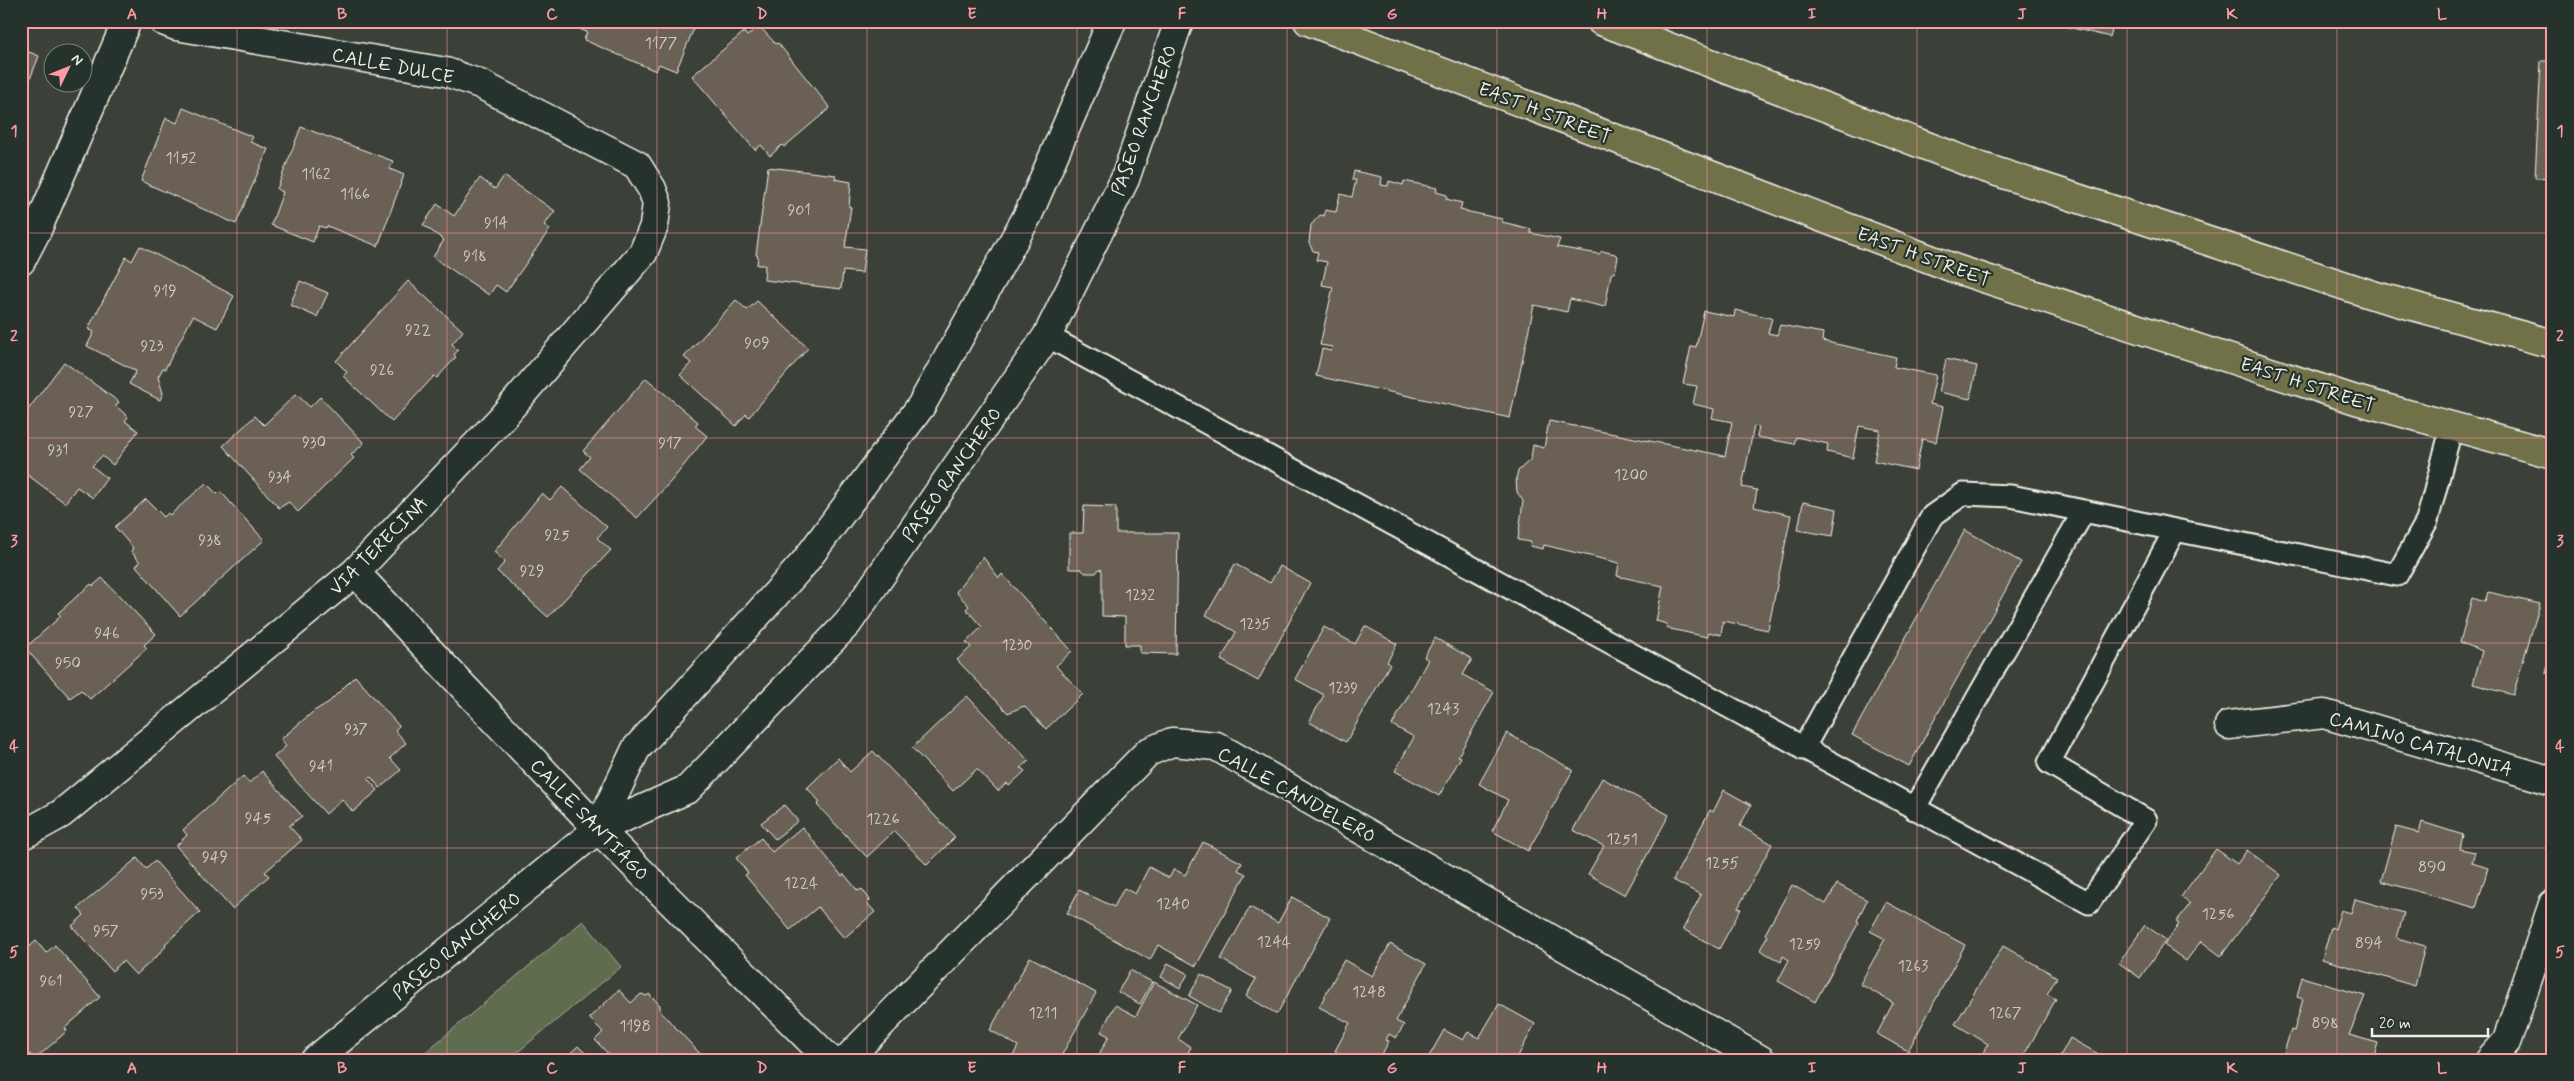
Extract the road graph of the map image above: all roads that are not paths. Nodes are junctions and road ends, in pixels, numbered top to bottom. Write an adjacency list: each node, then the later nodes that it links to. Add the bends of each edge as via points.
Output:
1 (127, 21): 8 (street)
2 (163, 21): 7 (street, CALLE DULCE, via 176,26 446,72 480,84 637,165)
3 (1112, 21): 20 (street, PASEO RANCHERO, via 1028,215 922,406 804,563 636,749)
4 (1180, 21): 9 (street, PASEO RANCHERO, via 1124,179)
5 (1308, 21): 11 (main road, EAST H STREET, via 1956,269 2356,400)
6 (1602, 21): 10 (main road, via 1976,165 2376,296)
7 (652, 189): 15 (street, VIA TERECINA, via 657,203 654,226 643,254 499,421)
8 (21, 260)
9 (1046, 336): 17 (lane); 20 (street, PASEO RANCHERO, via 848,623 688,789)
10 (2553, 344)
11 (2452, 426): 12 (main road, EAST H STREET); 14 (lane, via 2427,521 2397,575)
12 (2553, 454)
13 (2084, 510): 14 (lane); 17 (lane, via 2011,496 1963,494 1932,516); 19 (lane)
14 (2175, 530): 19 (lane, via 2049,763 2146,820 2089,903)
15 (355, 572): 20 (street, CALLE SANTIAGO); 21 (street, VIA TERECINA, via 61,814)
16 (2229, 725): 18 (street, CAMINO CATALONIA, via 2324,714)
17 (1803, 749): 19 (lane)
18 (2553, 781)
19 (1914, 809)
20 (598, 829): 23 (street, PASEO RANCHERO); 24 (street, CALLE SANTIAGO)
21 (21, 836)
22 (2553, 904): 27 (street, via 2507,1041)
23 (315, 1060)
24 (830, 1060)
25 (846, 1060): 26 (street, CALLE CANDELERO, via 1148,752 1172,742 1216,746)
26 (1761, 1060)
27 (2490, 1060)

